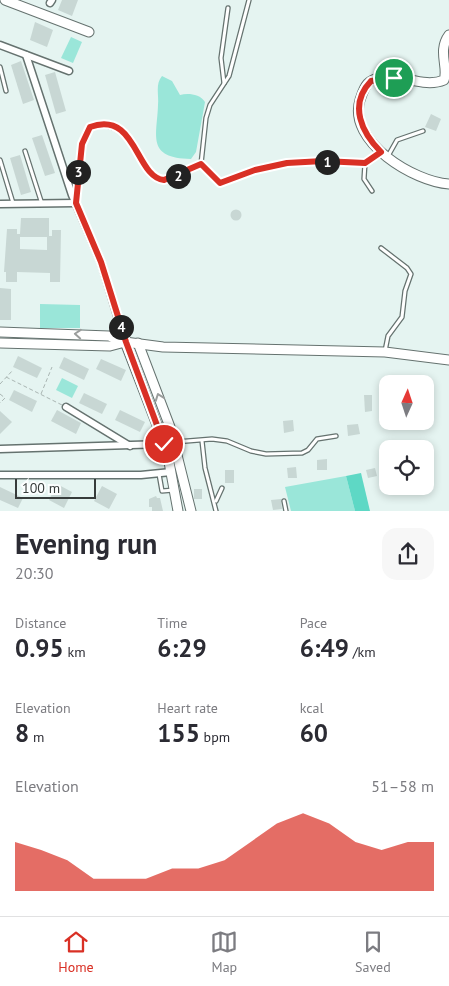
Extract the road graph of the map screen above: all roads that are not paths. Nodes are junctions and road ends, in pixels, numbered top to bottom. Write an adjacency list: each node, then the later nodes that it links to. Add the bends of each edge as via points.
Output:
1 (6, 0): 4 (street)
2 (249, 0): 10 (lane)
3 (228, 8): 10 (lane, via 220,58)
4 (89, 32)
5 (449, 35): 14 (street, via 444,44 447,74 444,80 430,83 384,78 371,81 363,91 358,110 361,124)
6 (0, 45): 7 (street)
7 (26, 55): 9 (street); 20 (street)
8 (0, 67): 11 (lane)
9 (69, 71)
10 (225, 84): 17 (lane, via 210,105 206,118)
11 (6, 91)
12 (423, 131): 14 (lane, via 397,140)
13 (25, 151): 23 (lane)
14 (384, 155): 16 (lane); 18 (street, via 410,173)
15 (0, 160): 22 (lane)
16 (365, 163): 17 (lane, via 287,163 220,183); 19 (lane, via 364,179)
17 (201, 164): 20 (lane, via 171,179 158,180 128,136 113,128 96,125 86,132 82,144)
18 (449, 184)
19 (372, 191)
20 (76, 203): 23 (street); 26 (street, via 101,262)
21 (0, 204): 22 (street)
22 (13, 204): 23 (street)
23 (42, 204)
24 (381, 248): 29 (lane, via 411,274 402,317 388,336)
25 (0, 332): 26 (street, one-way to 25, via 109,336)
26 (126, 342): 27 (street, via 110,346); 28 (street); 35 (street)
27 (0, 343)
28 (138, 343): 29 (street, via 163,348); 34 (street, one-way to 28)
29 (385, 352): 30 (street)
30 (449, 360)
31 (66, 407): 36 (street)
32 (336, 436): 33 (lane, via 317,439 302,453 266,454 227,441)
33 (202, 441): 34 (lane); 44 (lane, via 205,468)
34 (175, 442): 46 (street)
35 (164, 444): 36 (street); 38 (street)
36 (130, 446): 37 (street)
37 (0, 448)
38 (171, 472): 39 (street); 42 (street)
39 (159, 474): 40 (street); 42 (lane, via 162,491)
40 (0, 475)
41 (222, 488): 44 (lane)
42 (174, 490): 45 (street)
43 (284, 501): 48 (lane)
44 (215, 502): 47 (lane)
45 (178, 511)
46 (191, 511)
47 (216, 511)
48 (286, 511)

